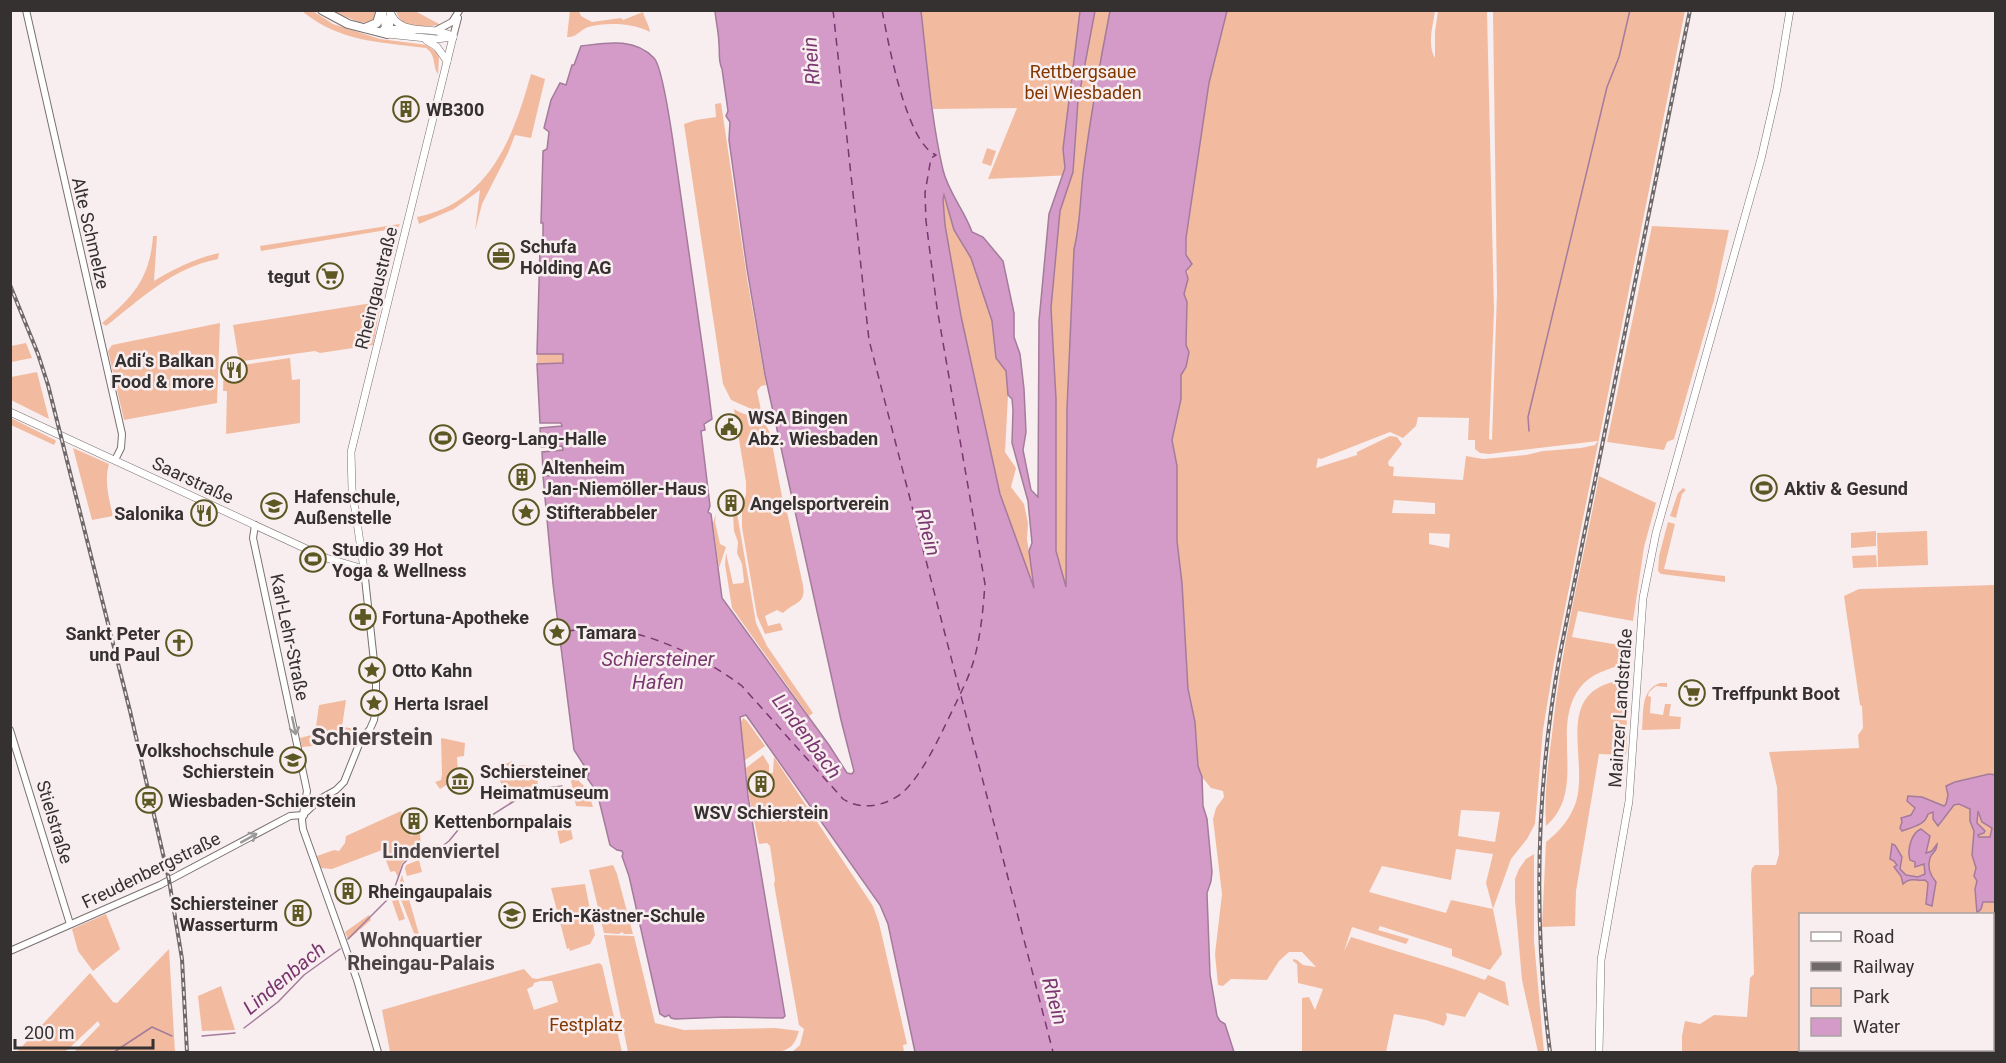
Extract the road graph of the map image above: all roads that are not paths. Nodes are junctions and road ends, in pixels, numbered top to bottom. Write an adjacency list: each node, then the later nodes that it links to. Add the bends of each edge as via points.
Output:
1 (26, 10): 15 (street, Alte Schmelze, via 122,434)
2 (322, 10): 7 (highway)
3 (382, 10): 7 (highway, via 377,23); 9 (main road)
4 (1790, 10): 27 (main road, Mainzer Landstraße, via 1763,149 1656,533 1646,582 1629,801 1601,960)
5 (459, 11): 10 (street, via 452,22); 11 (street, Rheingaustraße)
6 (390, 13): 8 (main road, via 400,26); 9 (highway)
7 (367, 29): 9 (highway)
8 (413, 30): 9 (highway); 10 (main road)
9 (387, 31): 12 (main road)
10 (435, 31): 11 (main road)
11 (453, 37): 12 (main road); 13 (main road, Rheingaustraße)
12 (423, 38): 13 (main road, via 435,45)
13 (447, 61): 17 (main road, Rheingaustraße, via 350,461)
14 (10, 412): 15 (main road, Saarstraße)
15 (115, 460): 16 (main road, Saarstraße)
16 (255, 525): 18 (main road, Saarstraße); 21 (street, Karl-Lehr-Straße, one-way to 21, via 253,538)
17 (361, 552): 18 (main road, via 357,561); 19 (main road, Rheingaustraße)
18 (345, 565): 19 (main road, Saarstraße)
19 (364, 569): 22 (street, via 376,675 375,715 345,781)
20 (10, 730): 24 (street, Stielstraße)
21 (307, 791): 22 (street); 23 (street, Karl-Lehr-Straße)
22 (320, 799): 23 (street)
23 (304, 815): 24 (street, Freudenbergstraße, one-way to 23, via 111,908 291,816); 26 (street, Karl-Lehr-Straße, via 303,831 357,980)
24 (70, 924): 25 (street, Freudenbergstraße)
25 (10, 951)
26 (378, 1053)
27 (1599, 1053)

